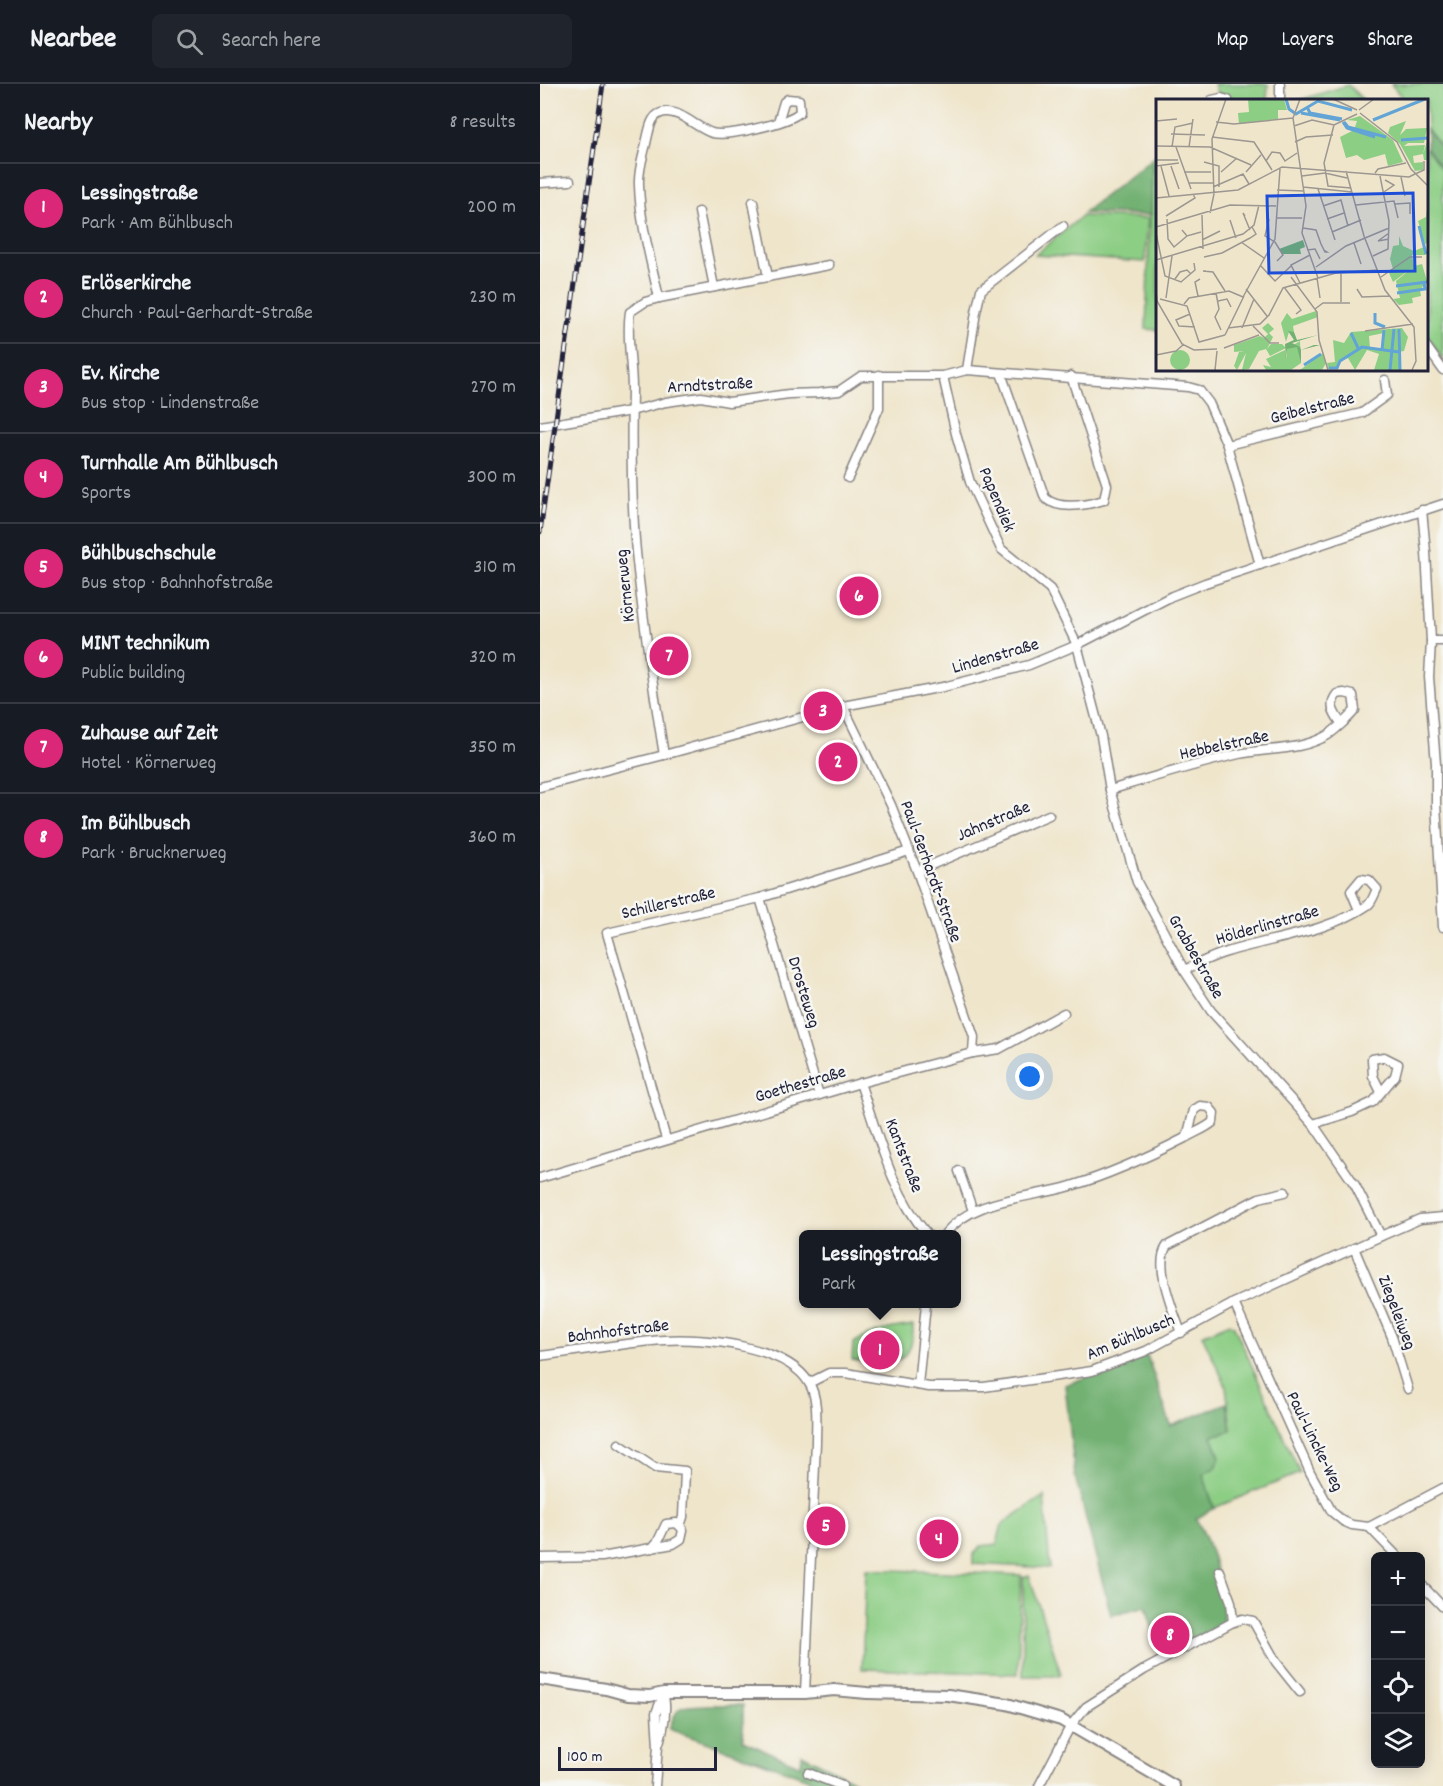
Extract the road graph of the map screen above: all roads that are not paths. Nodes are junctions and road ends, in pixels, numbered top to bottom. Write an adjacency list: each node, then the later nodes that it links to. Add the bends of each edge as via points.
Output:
1 (778, 122): 10 (street, via 715,134 668,112 652,120 638,183)
2 (570, 181): 3 (street)
3 (540, 183)
4 (753, 202): 8 (street)
5 (699, 212): 9 (street)
6 (1063, 225): 12 (street, via 981,291)
7 (829, 265): 8 (street)
8 (768, 277): 9 (street)
9 (714, 287): 10 (street)
10 (659, 298): 19 (street, Körnerweg, via 630,312 627,327)
11 (1428, 349): 13 (street)
12 (967, 370): 14 (street, Arndtstraße); 16 (street, Arndtstraße)
13 (1443, 370)
14 (1000, 373): 17 (street, Arndtstraße); 17 (street, via 1045,498 1052,504 1086,506 1104,500 1107,486)
15 (879, 375): 16 (street, Arndtstraße); 19 (street, Arndtstraße, via 861,376 839,391 729,402 701,397); 22 (street, via 879,408)
16 (943, 376): 28 (street, Papendiek, via 970,482 1001,549 1050,589)
17 (1071, 376): 21 (street, Arndtstraße, via 1199,390 1209,403)
18 (1385, 380): 21 (street, Geibelstraße, via 1387,395 1362,413)
19 (631, 411): 20 (street, Arndtstraße); 31 (street, Körnerweg, via 636,550)
20 (540, 426)
21 (1227, 445): 25 (street)
22 (848, 478)
23 (1443, 504): 24 (street, Lindenstraße)
24 (1422, 510): 25 (street, Lindenstraße); 26 (street)
25 (1260, 565): 28 (street, Lindenstraße, via 1172,596)
26 (1431, 641): 27 (street); 32 (street, via 1429,677)
27 (1443, 641)
28 (1077, 645): 29 (street, Lindenstraße, via 993,676); 34 (street, Grabbestraße, via 1101,736)
29 (843, 706): 31 (street, Lindenstraße); 36 (street, Paul-Gerhardt-Straße)
30 (1341, 723): 34 (street, Hebbelstraße, via 1328,735 1301,744 1231,756)
31 (664, 755): 33 (street, Lindenstraße)
32 (1440, 764): 40 (street, via 1436,804)
33 (540, 787)
34 (1110, 790): 41 (street, Grabbestraße, via 1137,882)
35 (1049, 815): 37 (street, Jahnstraße)
36 (909, 851): 37 (street, Paul-Gerhardt-Straße); 38 (street, Schillerstraße)
37 (917, 871): 43 (street, Paul-Gerhardt-Straße, via 974,1037)
38 (760, 898): 46 (street, Drosteweg); 49 (street, Schillerstraße, via 607,933)
39 (1359, 910): 41 (street, Hölderlinstraße, via 1331,923 1224,952)
40 (1443, 927)
41 (1184, 970): 47 (street, Grabbestraße, via 1210,1011)
42 (1064, 1013): 43 (street, Goethestraße, via 999,1049)
43 (973, 1053): 44 (street, Goethestraße)
44 (860, 1083): 46 (street, Goethestraße); 55 (street, Kantstraße, via 899,1194)
45 (1381, 1092): 47 (street, via 1373,1102 1352,1112)
46 (819, 1095): 49 (street, Goethestraße)
47 (1313, 1124): 57 (street, Grabbestraße, via 1355,1185)
48 (1187, 1137): 53 (street, via 1114,1173)
49 (666, 1139): 51 (street, Goethestraße)
50 (960, 1172): 53 (street)
51 (540, 1178)
52 (1285, 1192): 61 (street, via 1259,1198 1167,1246 1163,1252 1164,1276)
53 (973, 1211): 56 (street)
54 (1443, 1217): 57 (street, Am Bühlbusch, via 1420,1219)
55 (924, 1230)
56 (948, 1230)
57 (1381, 1236): 58 (street, Am Bühlbusch)
58 (1354, 1248): 59 (street, Am Bühlbusch); 65 (street, Ziegeleiweg, via 1392,1337)
59 (1234, 1303): 61 (street, Am Bühlbusch); 69 (street, Paul-Lincke-Weg, via 1324,1500 1343,1521)
60 (926, 1308): 64 (street)
61 (1181, 1333): 64 (street, Am Bühlbusch, via 1092,1371 984,1387)
62 (540, 1356): 63 (street, Bahnhofstraße, via 687,1340 744,1346 777,1356)
63 (809, 1383): 64 (street, Am Bühlbusch, via 829,1373 846,1373); 80 (street, via 816,1442)
64 (918, 1385)
65 (1408, 1389)
66 (619, 1444): 68 (street, via 655,1468 685,1471)
67 (1443, 1488): 69 (street)
68 (680, 1526): 70 (street, via 666,1524); 70 (street, via 681,1539)
69 (1369, 1527): 71 (street)
70 (652, 1548): 72 (street, via 602,1557)
71 (1392, 1552)
72 (540, 1558)
73 (1221, 1571): 76 (street)
74 (1425, 1588): 75 (street)
75 (1443, 1607)
76 (1233, 1622): 78 (street, via 1252,1621 1276,1662); 81 (street, via 1143,1670 1086,1707)
77 (540, 1679): 79 (street, via 628,1695)
78 (1300, 1692)
79 (664, 1693): 80 (street); 83 (street, via 656,1713)
80 (805, 1693): 81 (street, via 834,1697 927,1694 988,1700)
81 (1071, 1725): 85 (street); 86 (street)
82 (808, 1773): 84 (street)
83 (655, 1786)
84 (842, 1786)
85 (1039, 1786)
86 (1174, 1786)

